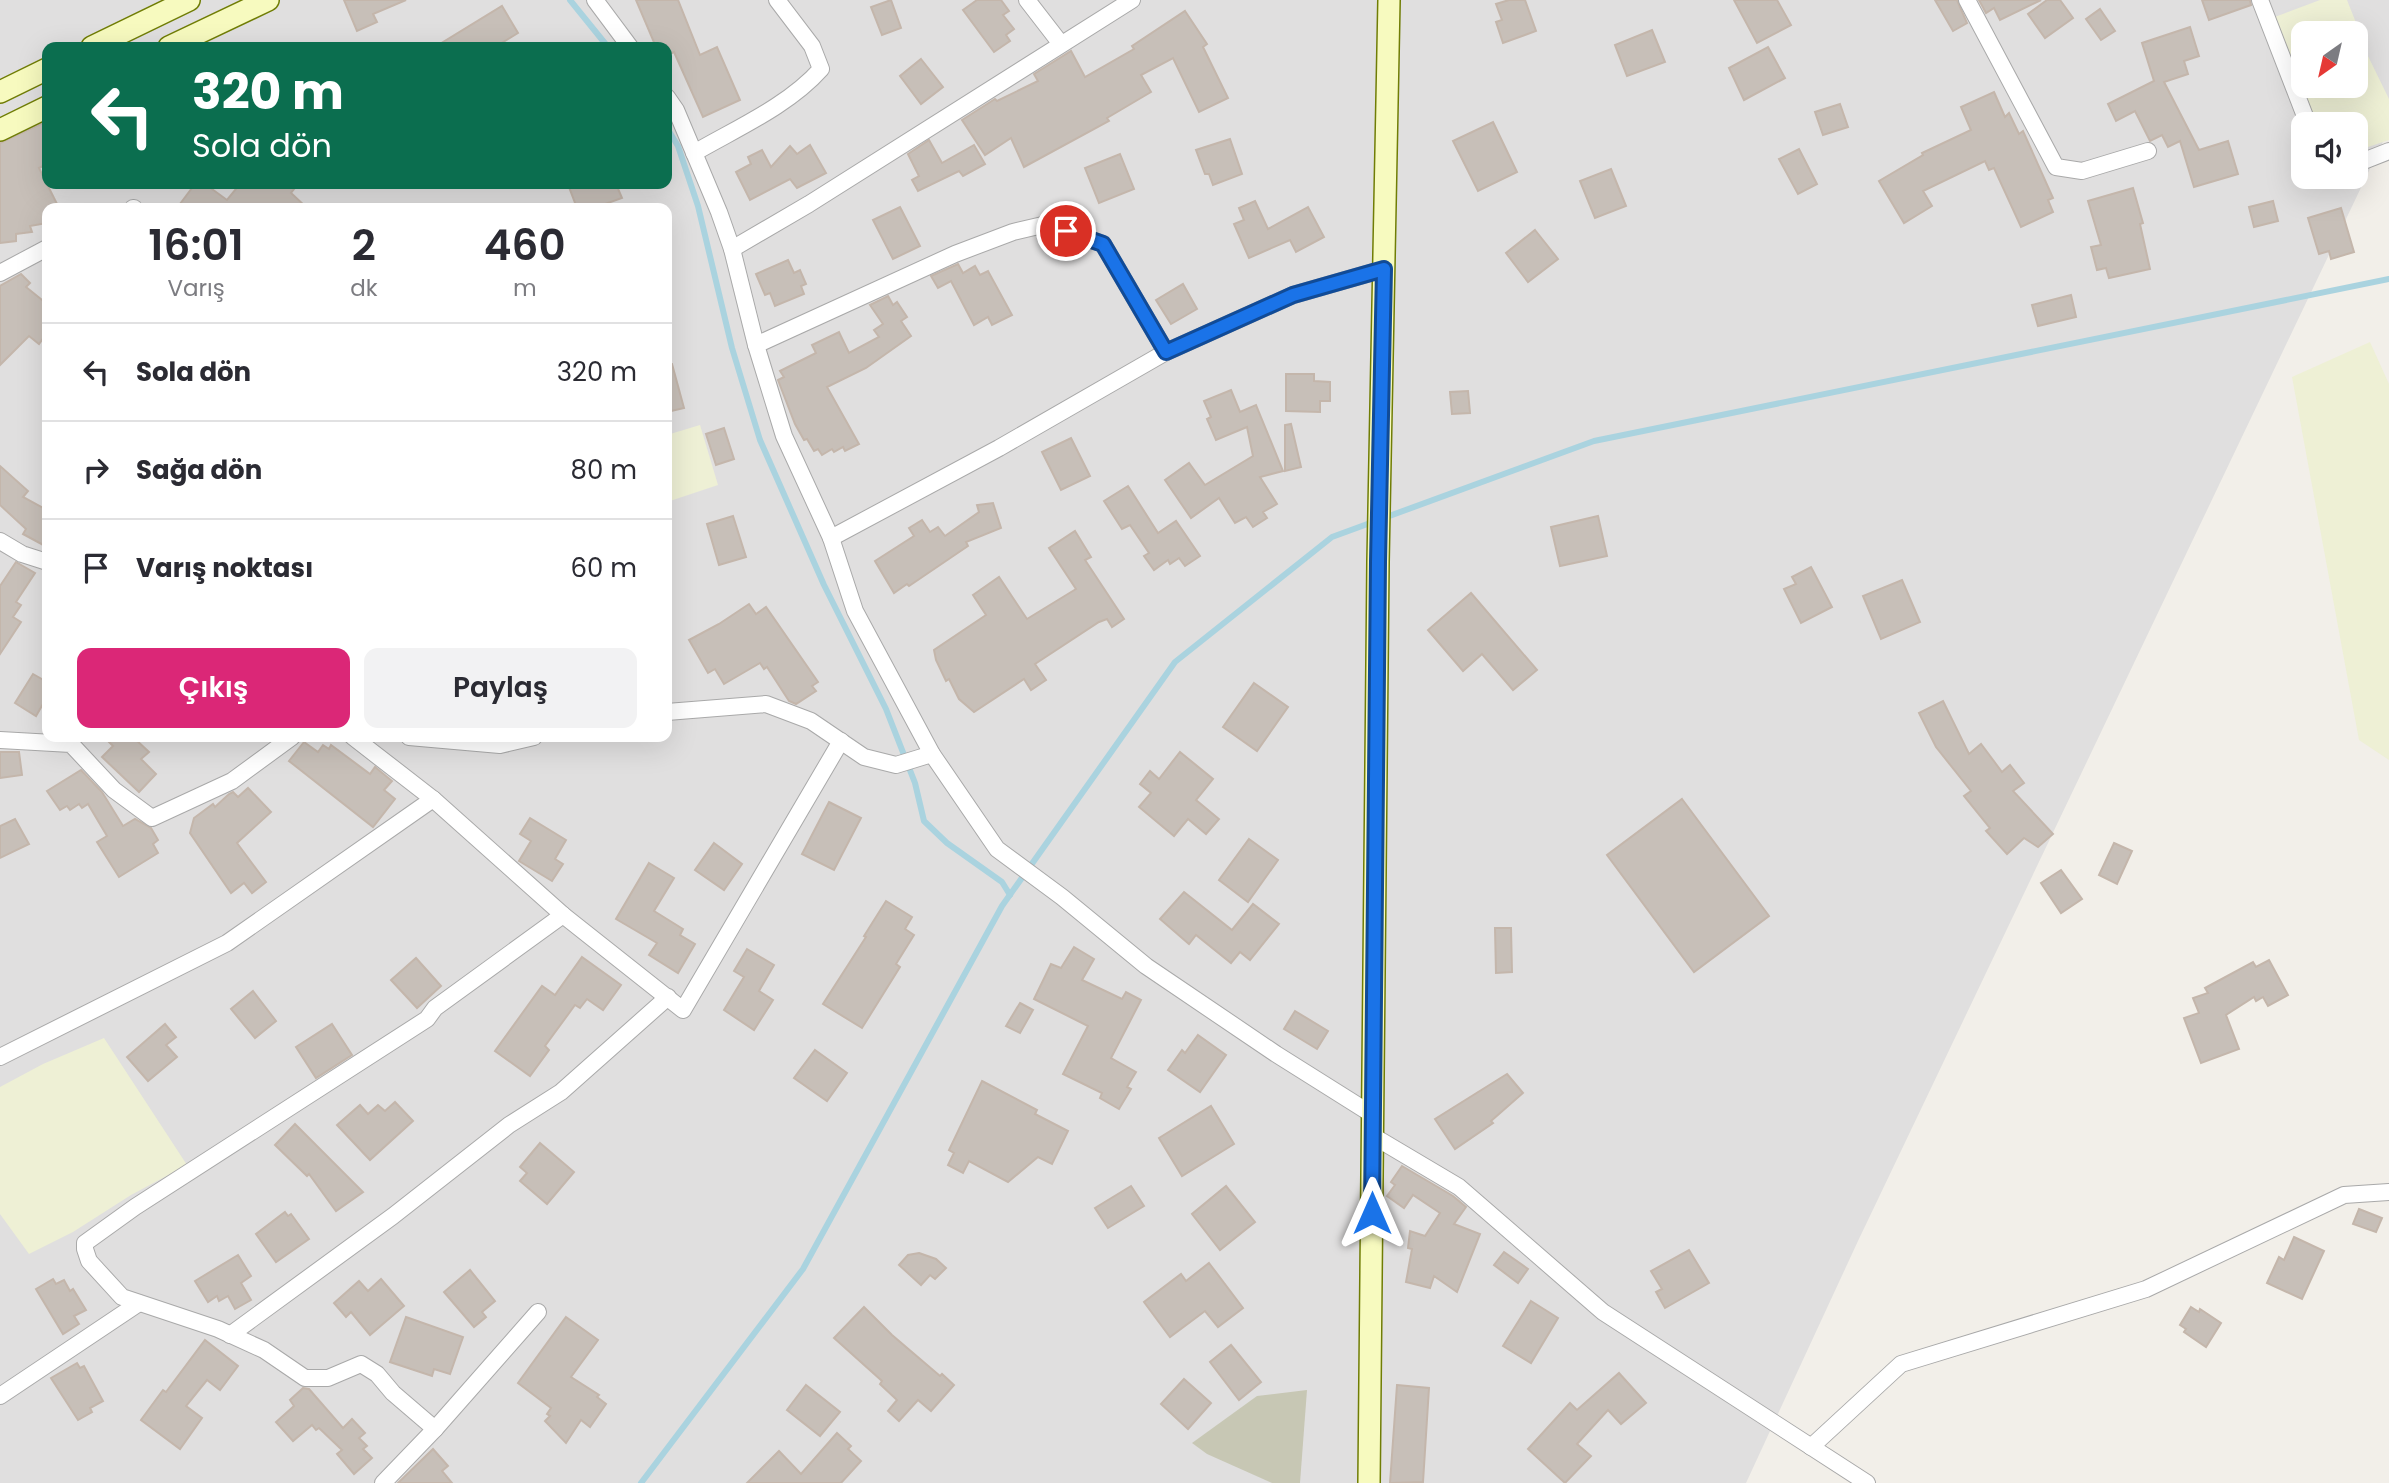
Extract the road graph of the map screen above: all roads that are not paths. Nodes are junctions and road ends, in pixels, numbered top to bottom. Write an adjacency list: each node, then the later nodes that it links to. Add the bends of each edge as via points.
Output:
1 (189, 0): 10 (main road)
2 (268, 0): 11 (main road)
3 (596, 0): 12 (street)
4 (776, 0): 22 (street, via 813,46 821,69 765,112)
5 (1027, 0): 13 (street)
6 (1132, 0): 13 (street)
7 (1389, 0): 26 (main road)
8 (1967, 0): 20 (street, via 2056,167 2082,171)
9 (2260, 0): 18 (street)
10 (102, 42)
11 (180, 42)
12 (626, 42)
13 (1061, 44): 24 (street)
14 (42, 71): 15 (main road)
15 (0, 92)
16 (672, 104): 22 (street)
17 (42, 109): 19 (main road)
18 (2303, 112)
19 (0, 130)
20 (2148, 151)
21 (2389, 151): 23 (street)
22 (694, 153): 24 (street)
23 (2368, 159)
24 (732, 249): 28 (street)
25 (42, 251): 27 (street)
26 (1384, 269): 29 (street, via 1293,295); 45 (main road)
27 (0, 273)
28 (756, 345): 29 (street, via 955,254 1047,224 1103,244); 30 (street, via 784,436)
29 (1166, 352): 30 (street)
30 (831, 538): 40 (street, via 855,611)
31 (0, 541): 32 (street)
32 (42, 560)
33 (672, 712): 35 (street, via 766,704 811,721)
34 (0, 740): 36 (street, via 71,744 114,790 152,818 232,781)
35 (841, 741): 40 (street, via 864,757 896,765); 43 (street, via 683,1010)
36 (285, 742)
37 (359, 742): 41 (street)
38 (466, 742): 39 (street)
39 (513, 742)
40 (925, 756): 45 (street, via 997,849 1146,966)
41 (433, 799): 42 (street); 44 (street, via 227,943)
42 (563, 915): 43 (street); 47 (street, via 435,1008 427,1019 85,1243 89,1261 122,1297)
43 (668, 998): 49 (street, via 561,1092 509,1125)
44 (0, 1057)
45 (1373, 1125): 52 (street, via 1459,1187 1603,1312); 54 (main road)
46 (2389, 1192): 52 (street, via 2344,1195 2146,1289 1901,1364)
47 (139, 1303): 49 (street); 50 (street)
48 (538, 1311): 51 (street)
49 (230, 1335): 51 (street, via 264,1350 305,1378 328,1378 361,1364)
50 (0, 1396)
51 (435, 1429): 53 (street)
52 (1811, 1447): 55 (street)
53 (383, 1483)
54 (1369, 1483)
55 (1867, 1483)

